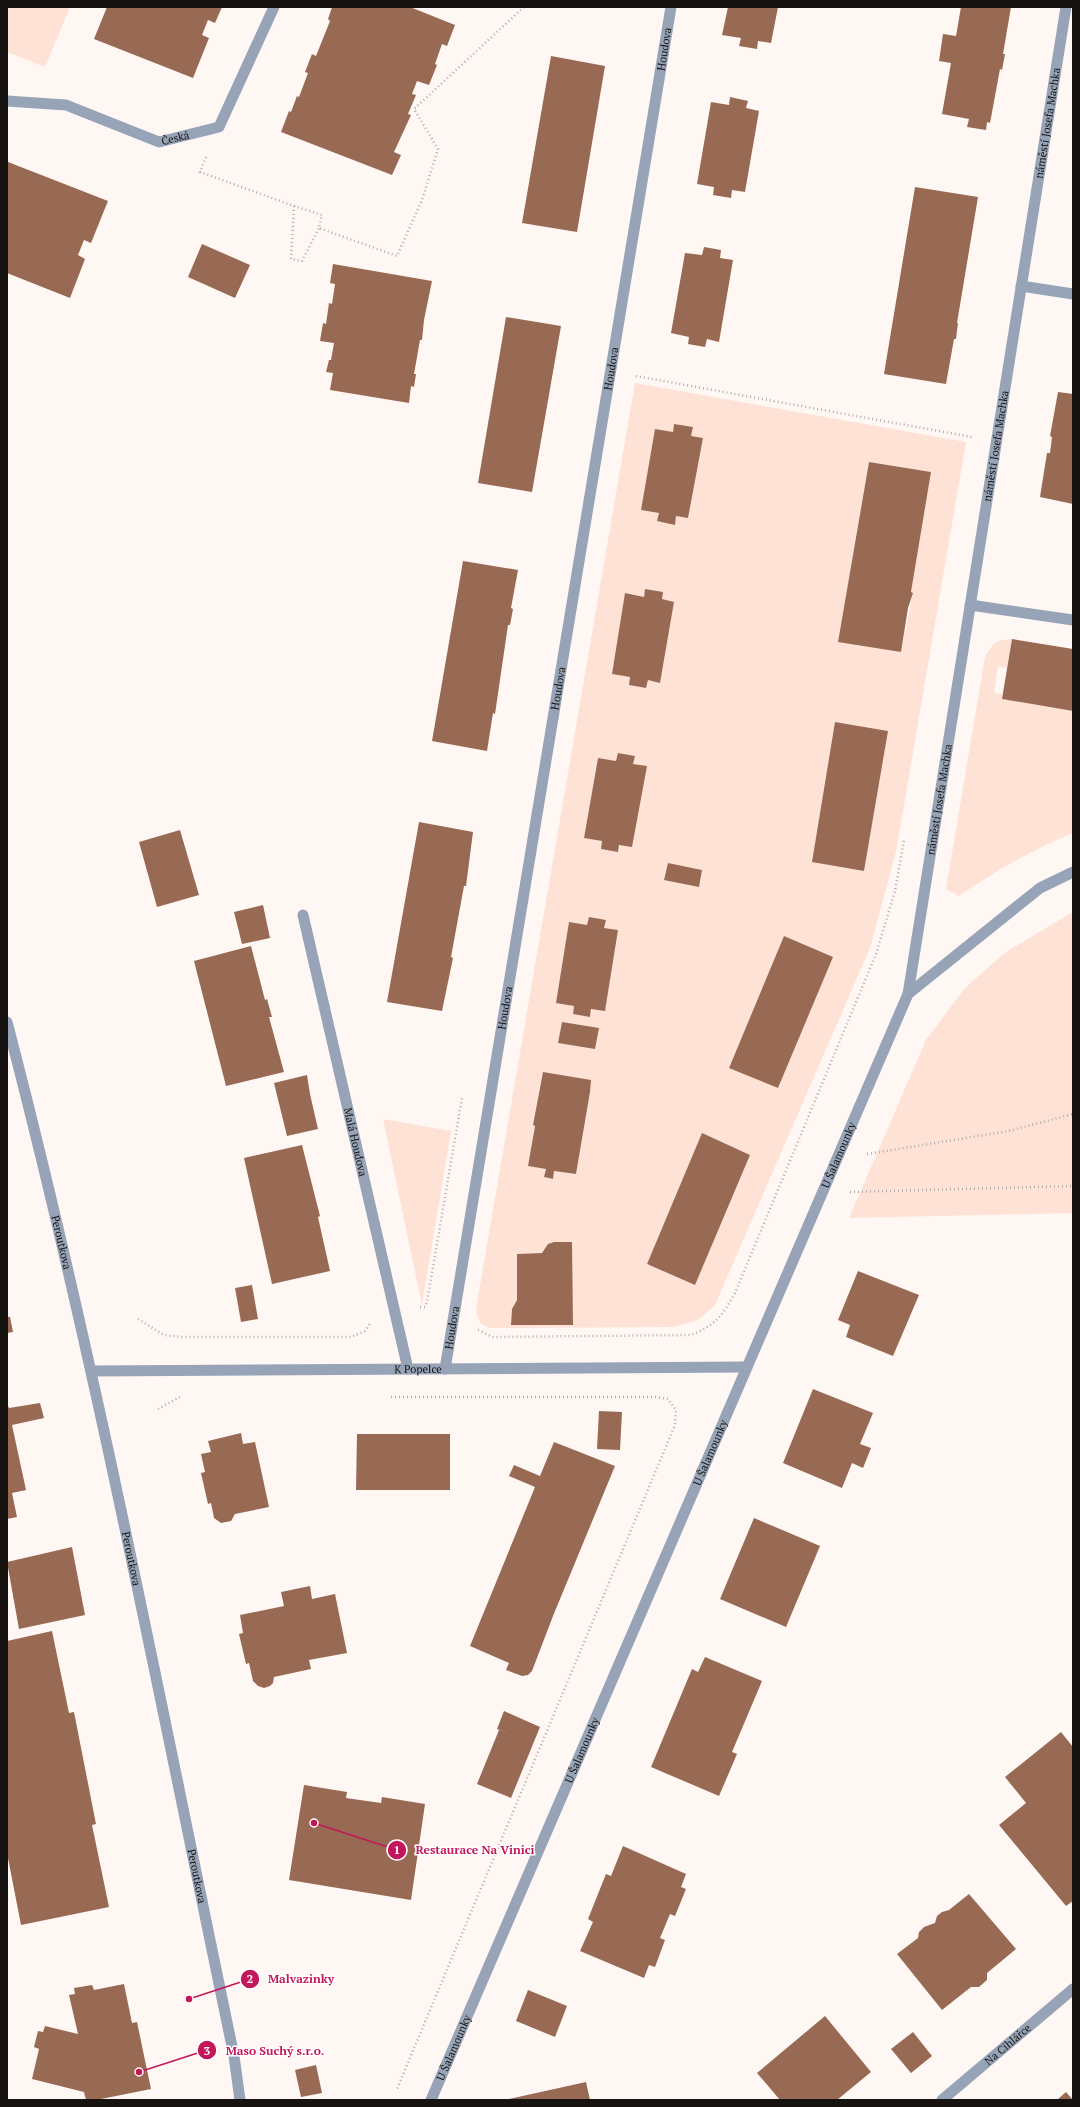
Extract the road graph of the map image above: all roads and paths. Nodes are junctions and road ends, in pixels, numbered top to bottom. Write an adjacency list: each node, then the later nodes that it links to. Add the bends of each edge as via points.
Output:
1 (274, 7): 6 (street)
2 (524, 7): 8 (path, via 414,109 438,149 422,200 397,256)
3 (671, 7): 31 (street, Houdova)
4 (1066, 7): 9 (street, náměstí Josefa Machka)
5 (7, 101): 6 (street, Česká, via 66,105 159,142)
6 (219, 127): 7 (path, via 200,172)
7 (294, 206): 8 (path, via 322,215); 8 (path, via 291,259 302,261)
8 (319, 228)
9 (1021, 286): 10 (street); 15 (street, náměstí Josefa Machka)
10 (1073, 294)
11 (632, 375): 13 (path)
12 (974, 429): 13 (path)
13 (973, 437): 14 (path)
14 (971, 445)
15 (970, 605): 16 (street); 20 (street, náměstí Josefa Machka)
16 (1073, 620)
17 (905, 836): 27 (path, via 895,891 876,954 724,1314 705,1330 690,1335 493,1337 482,1334)
18 (1073, 872): 20 (street, U Šalamounky, via 1040,888)
19 (303, 915): 30 (street, Malá Houdova)
20 (908, 994): 29 (street, U Šalamounky)
21 (7, 1022): 32 (street, Peroutkova)
22 (1073, 1114): 23 (path, via 1009,1131)
23 (864, 1154)
24 (1073, 1186): 25 (path)
25 (846, 1192)
26 (138, 1319): 28 (path, via 164,1335 182,1337)
27 (475, 1328)
28 (351, 1336)
29 (745, 1367): 31 (street, K Popelce); 39 (street, U Šalamounky)
30 (408, 1369): 31 (street, K Popelce); 32 (street, K Popelce)
31 (445, 1369)
32 (91, 1371): 38 (street, Peroutkova, via 234,2056)
33 (187, 1397): 35 (path, via 179,1398)
34 (385, 1397): 37 (path, via 656,1397 668,1399 676,1410 672,1432)
35 (158, 1409)
36 (1073, 1989): 40 (street, Na Cihlářce)
37 (397, 2089)
38 (240, 2100)
39 (431, 2100)
40 (942, 2100)

